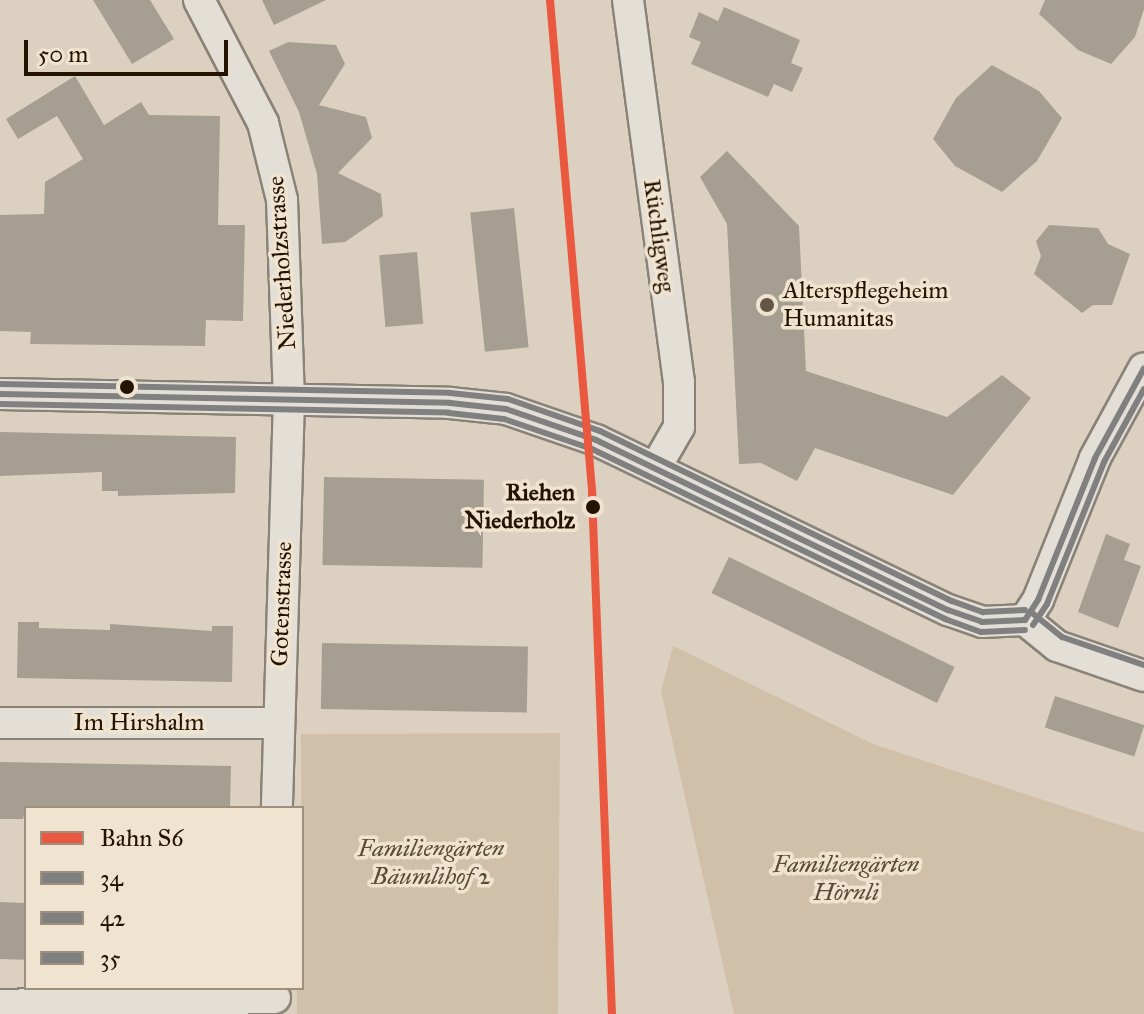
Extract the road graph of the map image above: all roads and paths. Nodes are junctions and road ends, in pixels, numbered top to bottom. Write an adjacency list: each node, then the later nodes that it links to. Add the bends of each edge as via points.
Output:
1 (199, 0): 5 (street, Niederholzstrasse, via 249,90 275,159 282,200)
2 (628, 0): 6 (street, Rüchligweg, via 679,382 679,427)
3 (1144, 368): 7 (street, via 1095,458 1036,606)
4 (0, 394): 5 (street)
5 (289, 399): 6 (street, via 506,409); 10 (street, Gotenstrasse)
6 (656, 467): 7 (street, via 948,610 982,622)
7 (1025, 620): 8 (street, via 1057,646)
8 (1144, 676)
9 (0, 723): 10 (street, Im Hirshalm)
10 (279, 723): 11 (street, Gotenstrasse)
11 (277, 806)
12 (275, 1000): 13 (street)
13 (0, 1005)

